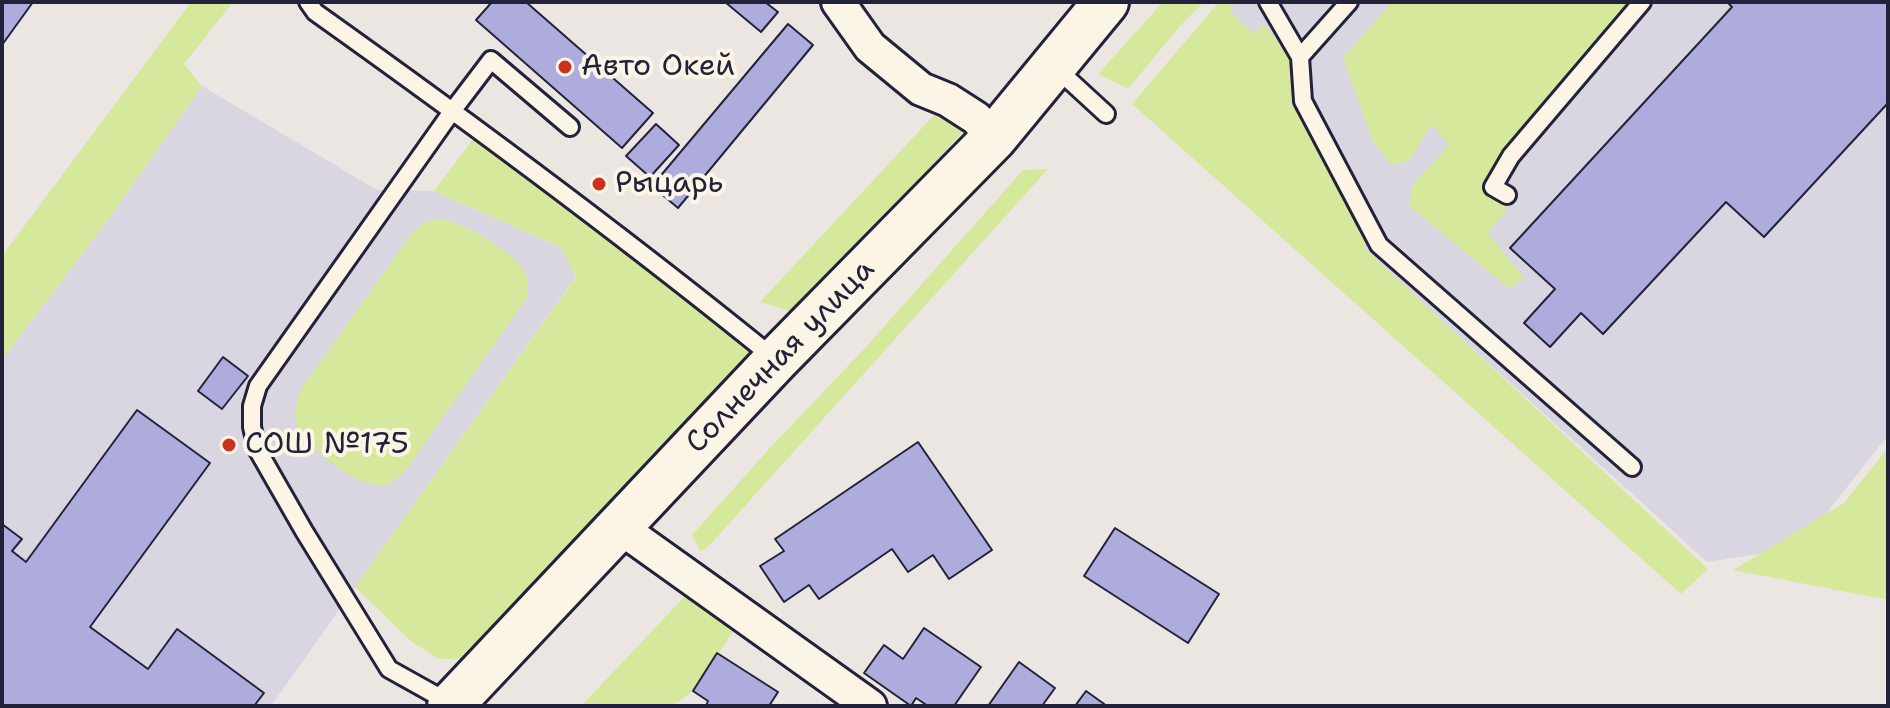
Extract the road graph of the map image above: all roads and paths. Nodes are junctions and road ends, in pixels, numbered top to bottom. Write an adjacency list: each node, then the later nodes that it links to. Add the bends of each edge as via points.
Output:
1 (308, 2): 9 (lane)
2 (838, 2): 12 (street, via 870,47 921,89 976,118)
3 (1106, 2): 8 (main road, Солнечная улица)
4 (1268, 2): 7 (lane)
5 (1349, 2): 7 (lane)
6 (1642, 2): 13 (lane, via 1511,156 1493,187)
7 (1300, 57): 15 (lane, via 1303,101 1379,245)
8 (1055, 66): 10 (lane); 12 (main road, Солнечная улица)
9 (453, 110): 11 (lane, via 491,60); 14 (lane); 17 (lane, via 258,386 252,406 257,449 389,669)
10 (1106, 114)
11 (570, 127)
12 (994, 138): 14 (main road, Солнечная улица)
13 (1507, 195)
14 (776, 360): 16 (main road, Солнечная улица)
15 (1632, 467)
16 (618, 526): 17 (main road, Солнечная улица); 18 (street)
17 (451, 705)
18 (870, 706)

